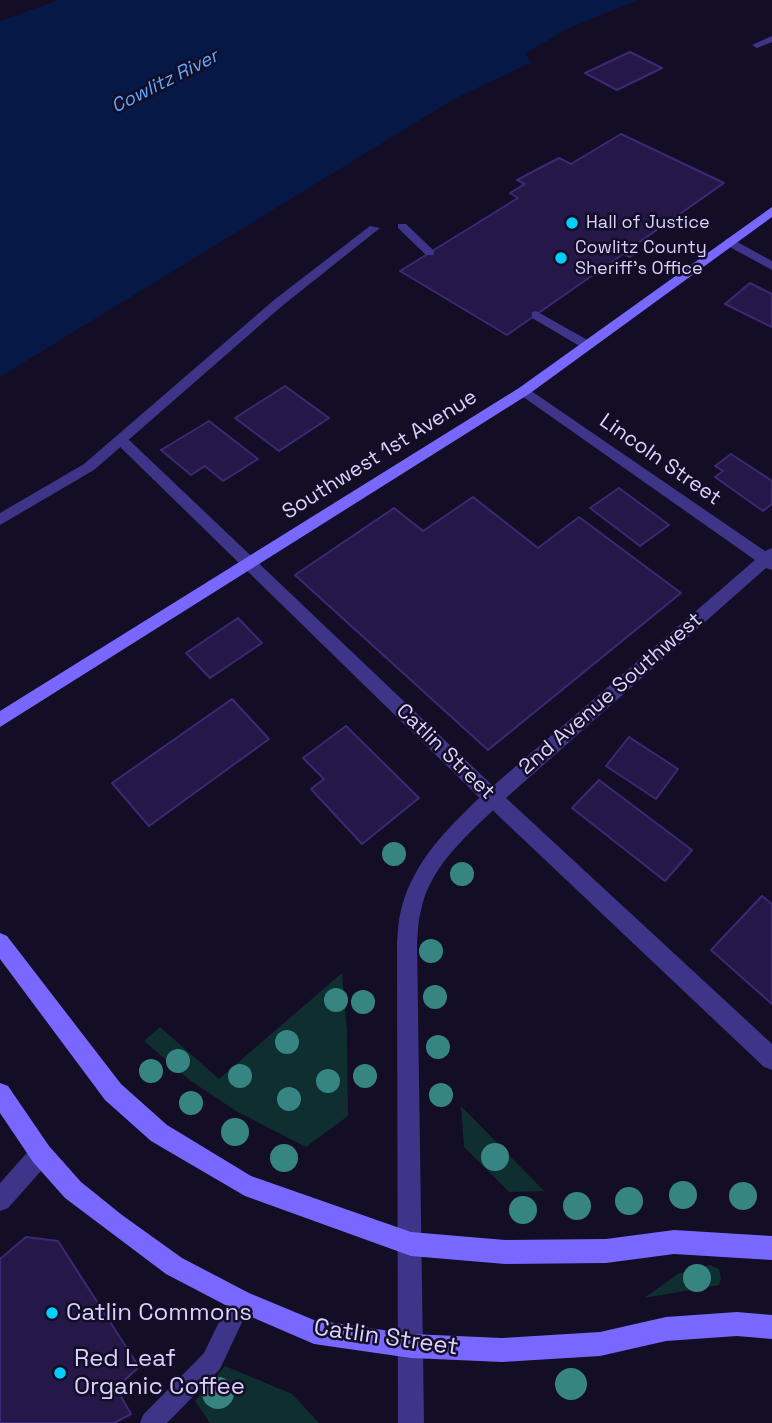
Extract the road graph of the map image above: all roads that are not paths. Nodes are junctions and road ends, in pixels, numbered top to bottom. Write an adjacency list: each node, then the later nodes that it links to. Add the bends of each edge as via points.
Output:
1 (772, 39): 2 (lane)
2 (757, 45)
3 (772, 211): 6 (main road, Southwest 1st Avenue)
4 (402, 226): 7 (lane)
5 (374, 228): 12 (lane, via 177,388)
6 (730, 242): 8 (street); 10 (main road, Southwest 1st Avenue)
7 (430, 253)
8 (772, 266)
9 (536, 315): 10 (lane)
10 (587, 345): 11 (main road, Southwest 1st Avenue)
11 (524, 391): 14 (street, Lincoln Street); 15 (main road, Southwest 1st Avenue)
12 (121, 441): 13 (lane, via 89,467); 15 (street, Catlin Street)
13 (0, 520)
14 (770, 559): 17 (street, 2nd Avenue Southwest)
15 (250, 564): 16 (main road, Southwest 1st Avenue); 17 (street, Catlin Street)
16 (0, 720)
17 (493, 798): 19 (street, Catlin Street); 23 (street, 2nd Avenue Southwest, via 429,868 411,906 407,943)
18 (0, 943): 23 (main road, via 113,1092 159,1133 245,1185)
19 (772, 1059)
20 (0, 1094): 21 (main road, Catlin Street)
21 (41, 1154): 22 (street); 25 (main road, Catlin Street, via 73,1190 114,1223 174,1266)
22 (0, 1200)
23 (411, 1244): 24 (main road, via 505,1252 606,1251 674,1242); 27 (street, 2nd Avenue Southwest)
24 (772, 1248)
25 (241, 1301): 27 (main road, Catlin Street, via 314,1332); 28 (lane, via 212,1361)
26 (772, 1327): 27 (main road, Catlin Street, via 737,1324 666,1329 600,1344 502,1350)
27 (411, 1346): 29 (street, 2nd Avenue Southwest)
28 (151, 1423)
29 (411, 1423)

